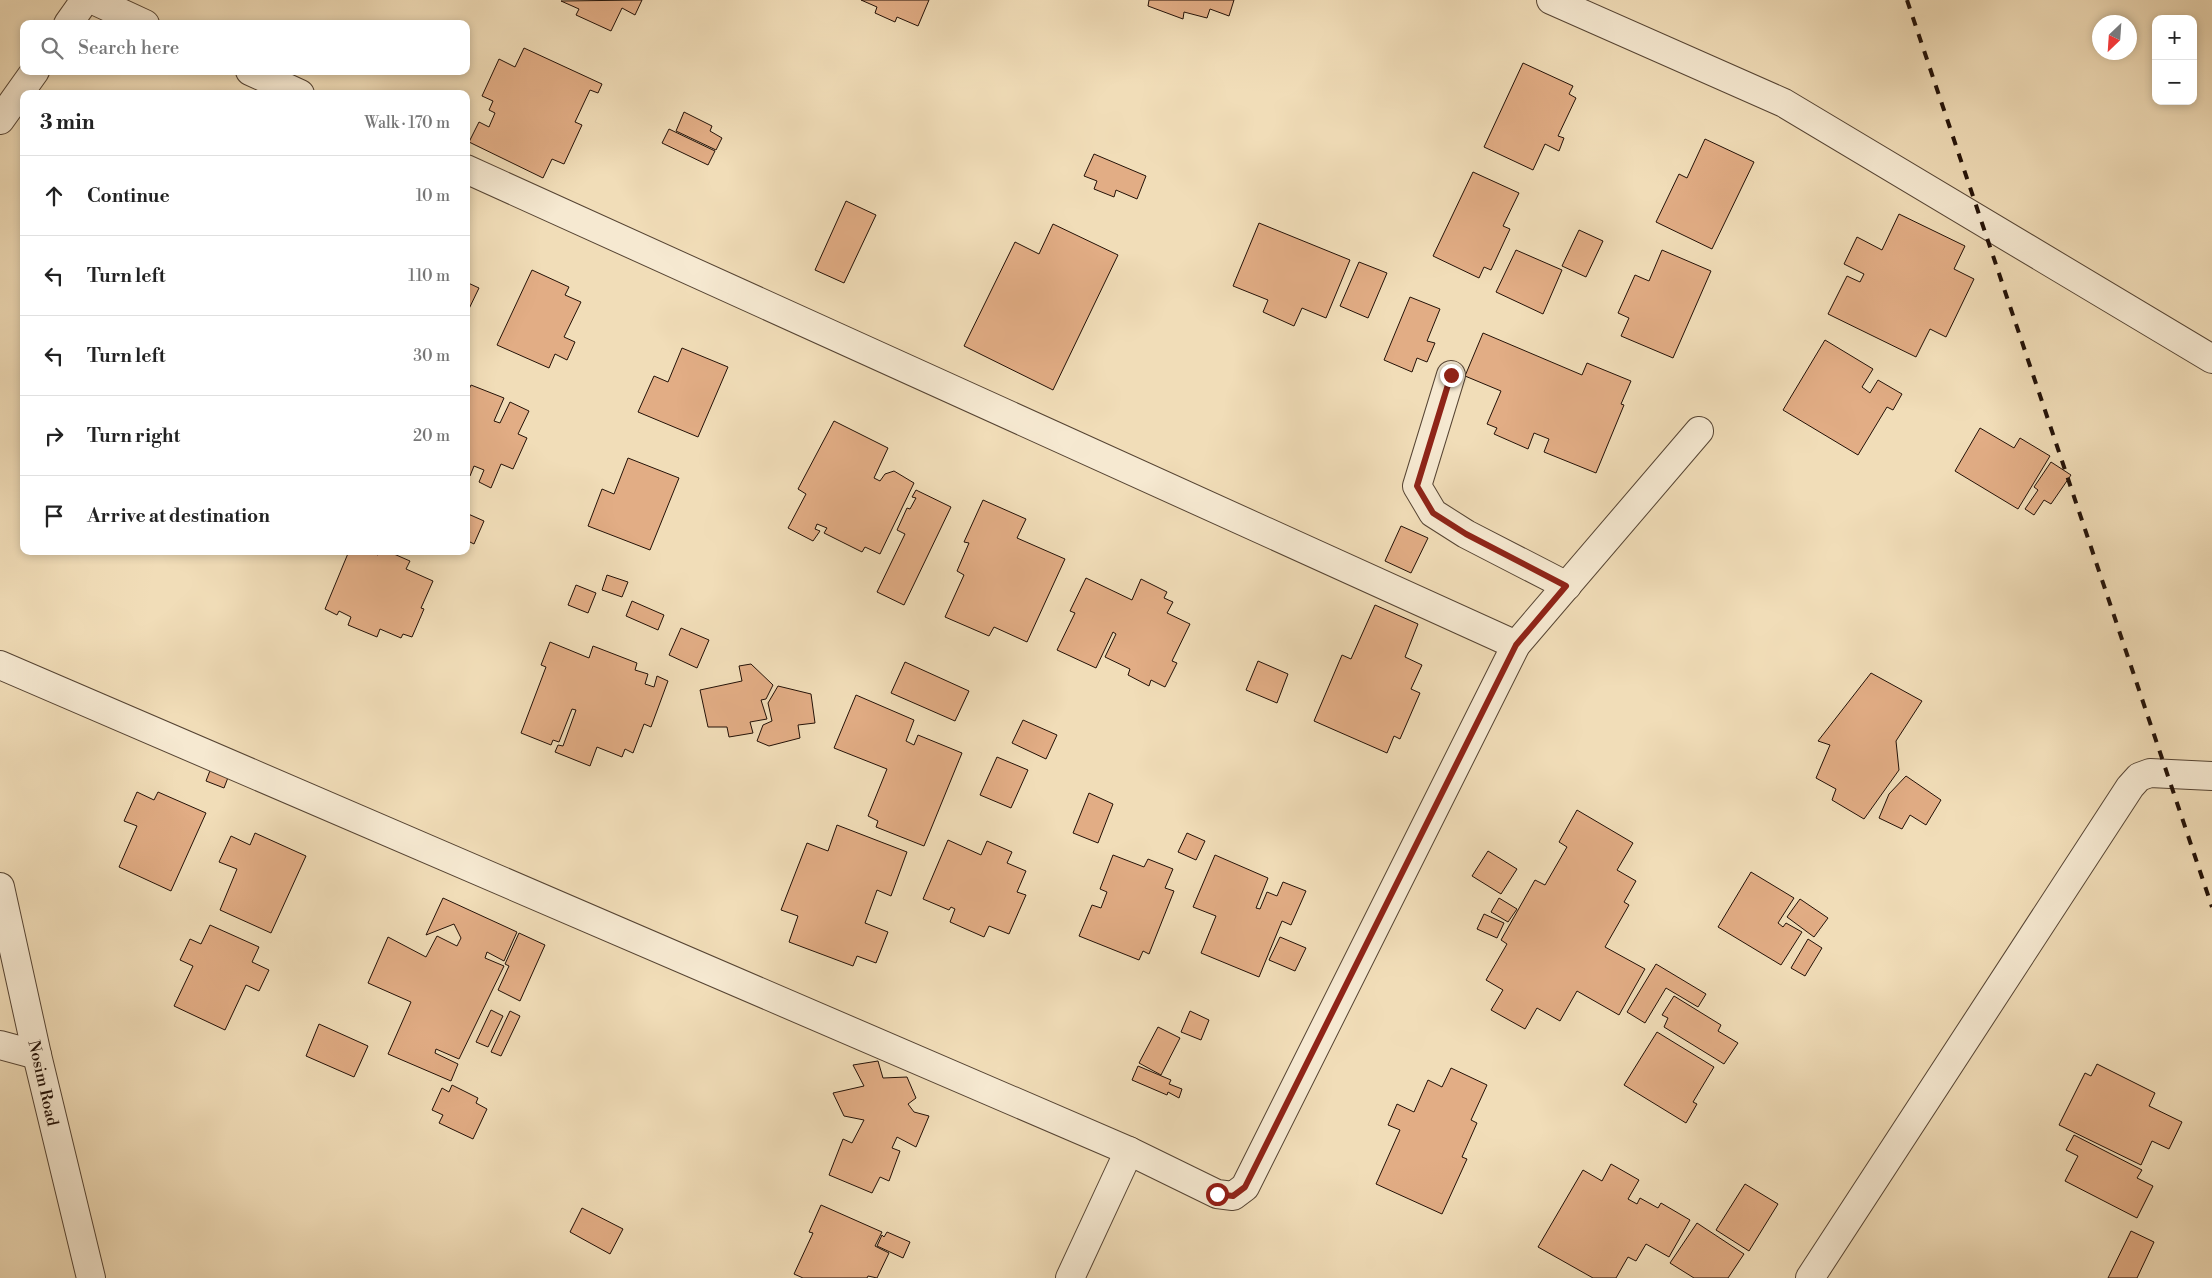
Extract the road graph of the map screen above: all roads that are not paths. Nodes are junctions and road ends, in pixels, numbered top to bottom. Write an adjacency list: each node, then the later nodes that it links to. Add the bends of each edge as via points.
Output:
1 (85, 0): 4 (street)
2 (93, 0): 5 (street)
3 (1550, 0): 13 (street, via 1784,103)
4 (71, 20)
5 (137, 20)
6 (31, 75): 8 (street)
7 (259, 75): 9 (street)
8 (21, 90)
9 (291, 90)
10 (20, 91): 11 (street)
11 (0, 120)
12 (470, 171): 17 (street)
13 (2212, 359)
14 (1451, 375): 16 (street, via 1417,486 1433,513 1466,534)
15 (1698, 431): 16 (street)
16 (1566, 586): 17 (street)
17 (1516, 645): 23 (street, via 1245,1187 1233,1196 1217,1194)
18 (0, 665): 23 (street)
19 (2212, 776): 26 (street, via 2150,773 2139,777 2130,787)
20 (0, 887): 22 (street, Nosim Road)
21 (0, 1045): 22 (street)
22 (37, 1055): 24 (street, Nosim Road)
23 (1129, 1151): 25 (street)
24 (91, 1278)
25 (1070, 1278)
26 (1810, 1278)

